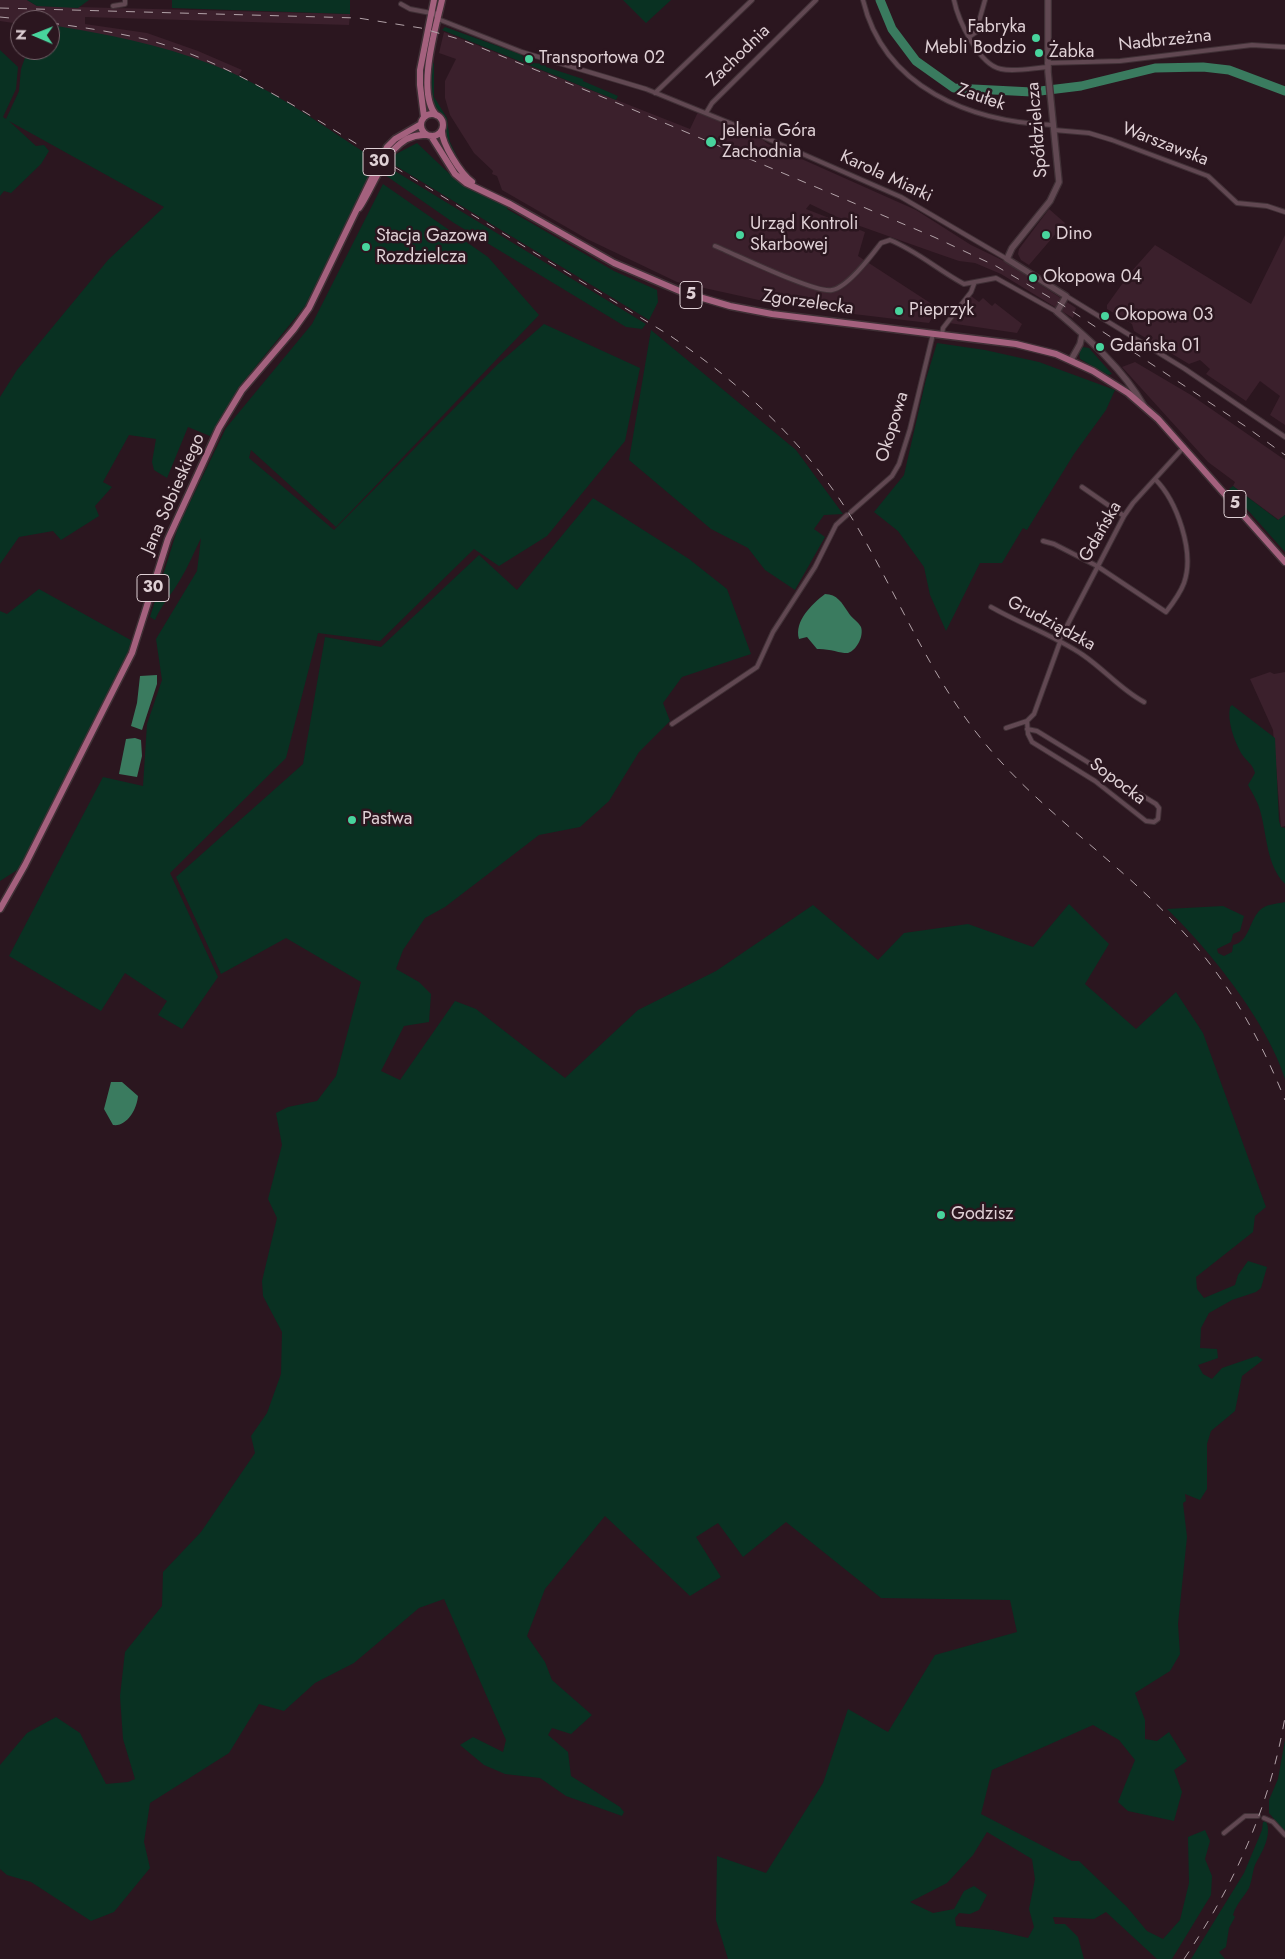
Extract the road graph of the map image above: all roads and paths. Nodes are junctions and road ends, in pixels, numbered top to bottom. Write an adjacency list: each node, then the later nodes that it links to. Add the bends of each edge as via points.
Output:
1 (126, 0): 11 (street, via 125,4)
2 (442, 0): 13 (main road, 5)
3 (752, 0): 18 (street)
4 (816, 0): 19 (street, Zachodnia, via 712,102)
5 (863, 0): 23 (street, Zaułek, via 868,21 883,50 912,78 952,105 1010,122)
6 (954, 0): 15 (street, Nadbrzeżna)
7 (986, 0): 15 (street, via 976,32)
8 (1048, 0): 17 (street, Spółdzielcza)
9 (433, 2): 12 (main road); 13 (street, via 433,14)
10 (401, 4): 12 (street)
11 (113, 6)
12 (431, 13): 14 (main road)
13 (438, 19): 14 (street); 18 (street, Karola Miarki, via 522,52); 20 (main road, 5, via 428,80 430,105)
14 (427, 32): 21 (main road, via 420,85)
15 (969, 37): 17 (street, Nadbrzeżna, via 984,58 1001,69)
16 (1285, 47): 17 (street, Nadbrzeżna, via 1252,45)
17 (1048, 67): 23 (street, Spółdzielcza)
18 (655, 92): 19 (street, Karola Miarki)
19 (706, 113): 30 (street, Karola Miarki, via 901,197)
20 (436, 115): 21 (main road); 24 (main road, 5, via 442,121)
21 (424, 117): 22 (main road)
22 (421, 124): 25 (main road, 5); 28 (main road, Jana Sobieskiego / 30, via 387,147)
23 (1054, 128): 27 (street, Warszawska, via 1112,140 1208,176 1237,202); 30 (street, Spółdzielcza, via 1059,174 1056,192)
24 (442, 130): 25 (main road); 26 (main road, Zgorzelecka / 5, via 442,137 461,171)
25 (429, 136): 26 (main road, Zgorzelecka / 5, via 455,174); 28 (main road, Jana Sobieskiego / 30, via 406,140 394,149)
26 (479, 188): 34 (main road, Zgorzelecka / 5, via 614,263 699,298 778,315)
27 (1285, 212)
28 (354, 216): 54 (main road, Jana Sobieskiego / 30, via 305,314 242,390 217,434 168,539 132,653)
29 (715, 246): 31 (street, via 811,287 831,291 842,287 881,243 890,240 912,249 964,284)
30 (1007, 259): 32 (street, Karola Miarki)
31 (974, 284): 33 (street, via 996,278); 36 (street, via 943,328)
32 (1066, 296): 33 (street); 39 (street, Karola Miarki, via 1186,369)
33 (1057, 312): 35 (street)
34 (933, 334): 36 (main road, Zgorzelecka / 5); 51 (street, Okopowa, via 910,429 892,476 836,525 815,567 773,632 757,667)
35 (1082, 334): 37 (street); 38 (street, via 1134,389)
36 (942, 335): 37 (main road, Zgorzelecka / 5, via 1016,344)
37 (1071, 360): 38 (main road, Zgorzelecka / 5, via 1124,389)
38 (1144, 406): 40 (main road, 5)
39 (1285, 437)
40 (1184, 447): 41 (street, Gdańska); 45 (main road, 5)
41 (1155, 479): 43 (street, Gdańska); 46 (street, via 1172,504 1186,543 1184,582 1166,612)
42 (1082, 487): 43 (street)
43 (1124, 516): 46 (street, Gdańska)
44 (1043, 542): 46 (street, via 1054,544)
45 (1285, 562)
46 (1097, 566): 48 (street, Gdańska)
47 (991, 607): 48 (street, Grudziądzka)
48 (1059, 641): 49 (street, Grudziądzka, via 1083,655); 50 (street, Gdańska, via 1038,705)
49 (1144, 702)
50 (1027, 721): 52 (street); 53 (street)
51 (672, 724)
52 (1006, 728)
53 (1027, 729): 53 (street, Sopocka, via 1037,731 1156,804 1160,808 1158,819 1148,822 1129,810 1095,781 1032,742)
54 (0, 909)
55 (1258, 1816): 57 (street, via 1245,1816)
56 (1264, 1818): 58 (street, via 1273,1822)
57 (1224, 1833)
58 (1285, 1835)

